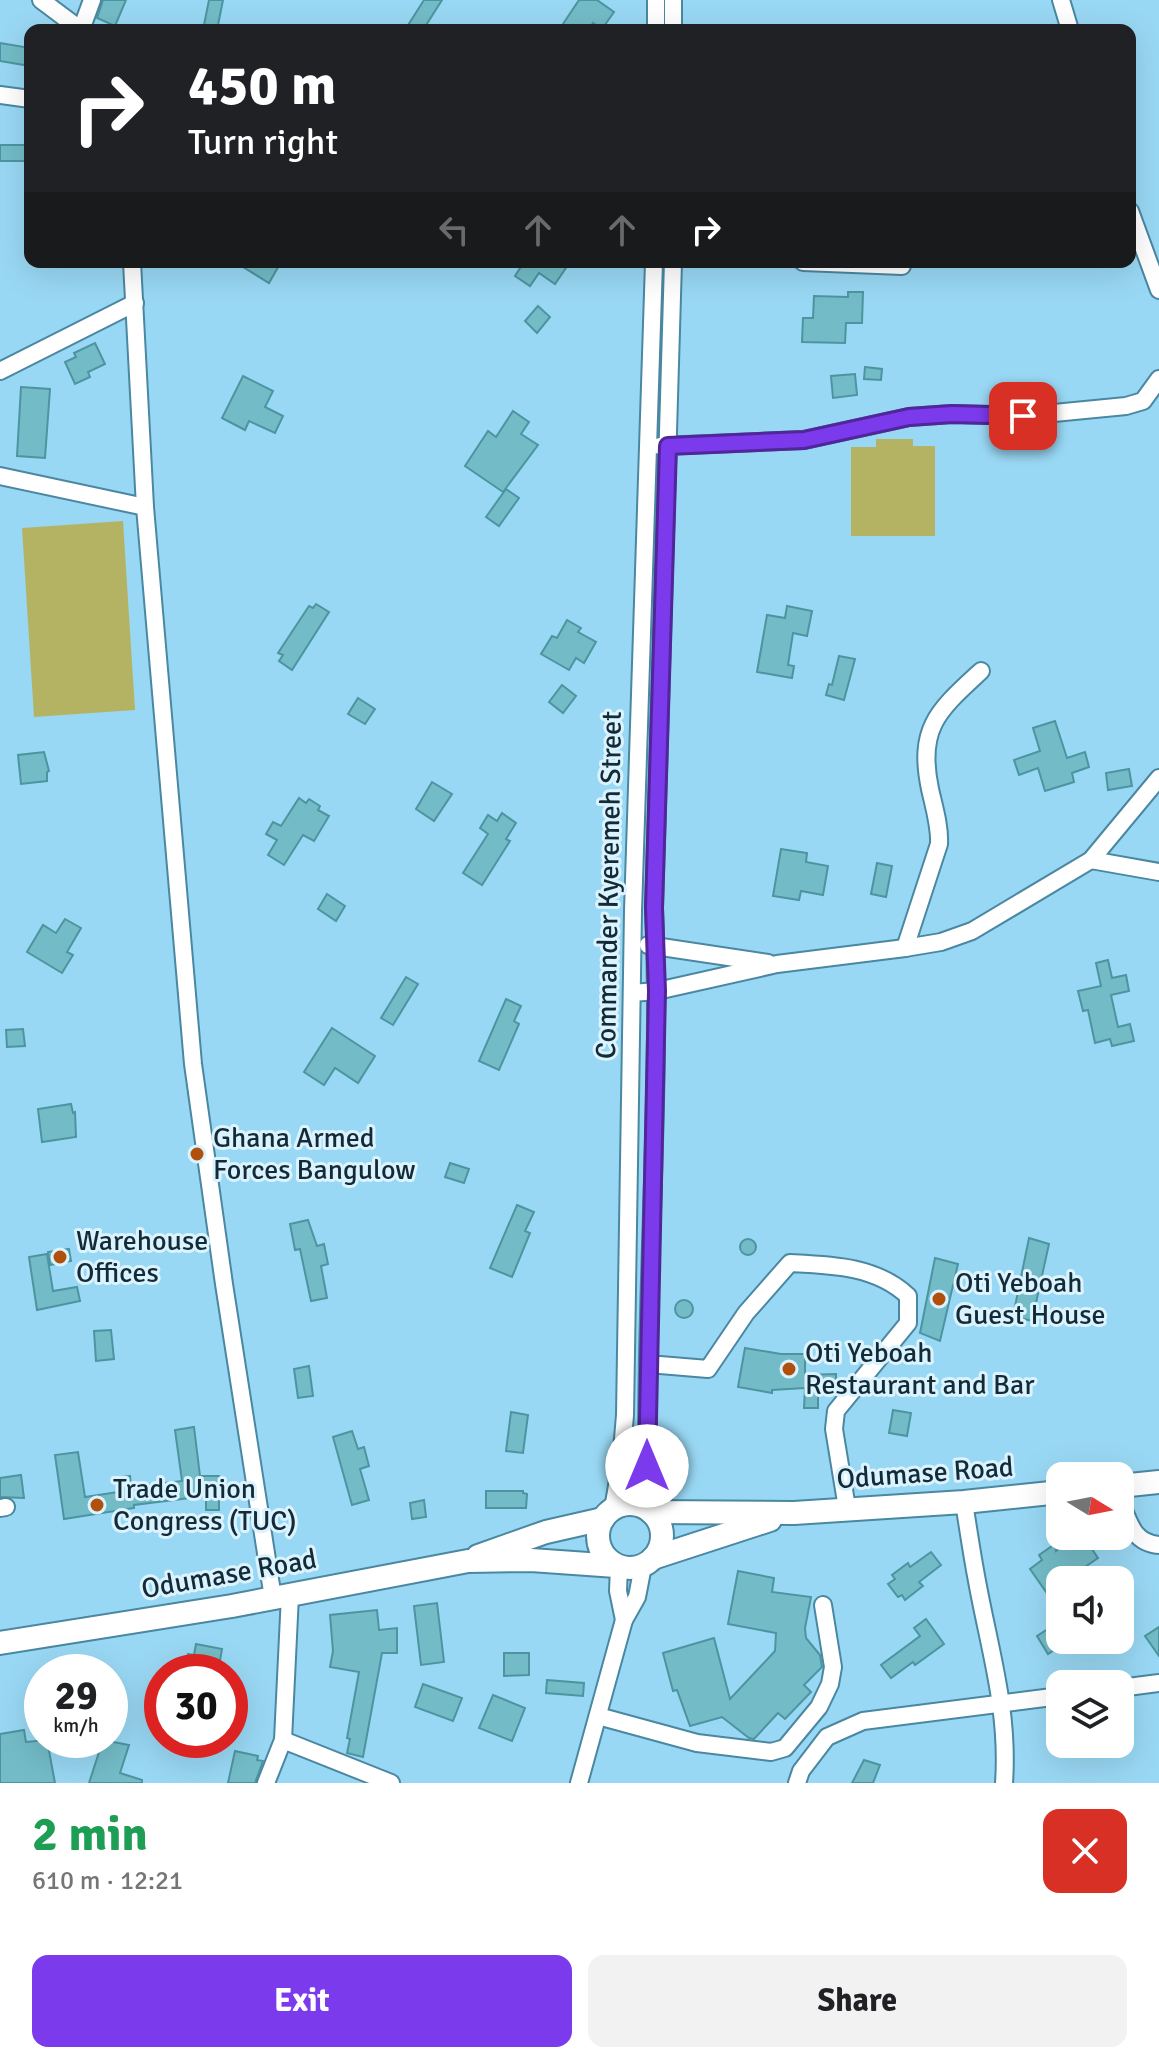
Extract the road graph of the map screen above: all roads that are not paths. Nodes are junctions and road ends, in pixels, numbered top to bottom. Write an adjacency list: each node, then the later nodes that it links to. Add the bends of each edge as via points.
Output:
1 (41, 0): 6 (street)
2 (92, 0): 7 (street)
3 (656, 0): 8 (street)
4 (673, 0): 9 (street)
5 (1061, 0): 10 (street)
6 (73, 24)
7 (83, 24)
8 (656, 24)
9 (673, 24)
10 (1068, 24)
11 (0, 95): 12 (street)
12 (24, 98)
13 (1136, 227): 17 (street)
14 (132, 268): 18 (street)
15 (654, 268): 21 (street, Commander Kyeremeh Street)
16 (673, 268): 22 (street, Commander Kyeremeh Street)
17 (1159, 290)
18 (135, 303): 19 (street); 24 (street)
19 (0, 371)
20 (1159, 379): 22 (street, via 1143,401 1126,406 1023,416 909,417 804,440)
21 (649, 446): 22 (street); 29 (street, Commander Kyeremeh Street)
22 (668, 446): 30 (street, Commander Kyeremeh Street)
23 (0, 476): 24 (street)
24 (145, 507): 49 (street, via 193,1064 224,1284)
25 (981, 671): 31 (street, via 940,710 930,733 928,779 939,844)
26 (1159, 778): 27 (street)
27 (1091, 860): 28 (street); 31 (street, via 972,931)
28 (1159, 872)
29 (632, 945): 30 (street); 34 (street, Commander Kyeremeh Street)
30 (656, 945): 32 (street); 33 (street, Commander Kyeremeh Street)
31 (905, 948): 32 (street)
32 (777, 964): 33 (street)
33 (657, 991): 34 (street); 35 (street, Commander Kyeremeh Street)
34 (632, 993): 43 (street, Commander Kyeremeh Street, via 625,1415 621,1462)
35 (648, 1364): 40 (street, via 708,1369 746,1313 790,1263 839,1266 891,1280 908,1296 908,1323 836,1411 834,1429); 41 (street, Commander Kyeremeh Street)
36 (1159, 1482): 37 (main road)
37 (1134, 1485)
38 (1046, 1493): 39 (main road, Odumase Road)
39 (964, 1502): 40 (main road, Odumase Road); 56 (street)
40 (847, 1508): 42 (main road, Odumase Road)
41 (650, 1511): 42 (main road, Odumase Road); 43 (main road, via 630,1504); 47 (main road, via 662,1535 660,1548)
42 (794, 1513): 47 (main road, Odumase Road)
43 (608, 1514): 46 (main road, Odumase Road); 48 (main road, via 599,1529 601,1551)
44 (1134, 1532): 45 (street, via 1144,1542)
45 (1159, 1545)
46 (468, 1561): 48 (main road, Odumase Road); 49 (main road, Odumase Road)
47 (648, 1562): 48 (main road, via 631,1569); 51 (street)
48 (618, 1566): 51 (street)
49 (282, 1596): 52 (main road, Odumase Road); 58 (street)
50 (823, 1605): 57 (street, via 833,1667 830,1684 819,1707 785,1748 771,1752 697,1743)
51 (624, 1620): 57 (street)
52 (0, 1643)
53 (1159, 1683): 54 (street)
54 (1134, 1686)
55 (1046, 1697): 56 (street)
56 (1002, 1702): 62 (street, via 863,1721 827,1737); 63 (street)
57 (598, 1716): 61 (street)
58 (283, 1740): 59 (street); 60 (street)
59 (266, 1783)
60 (391, 1783)
61 (579, 1783)
62 (797, 1783)
63 (1004, 1783)

